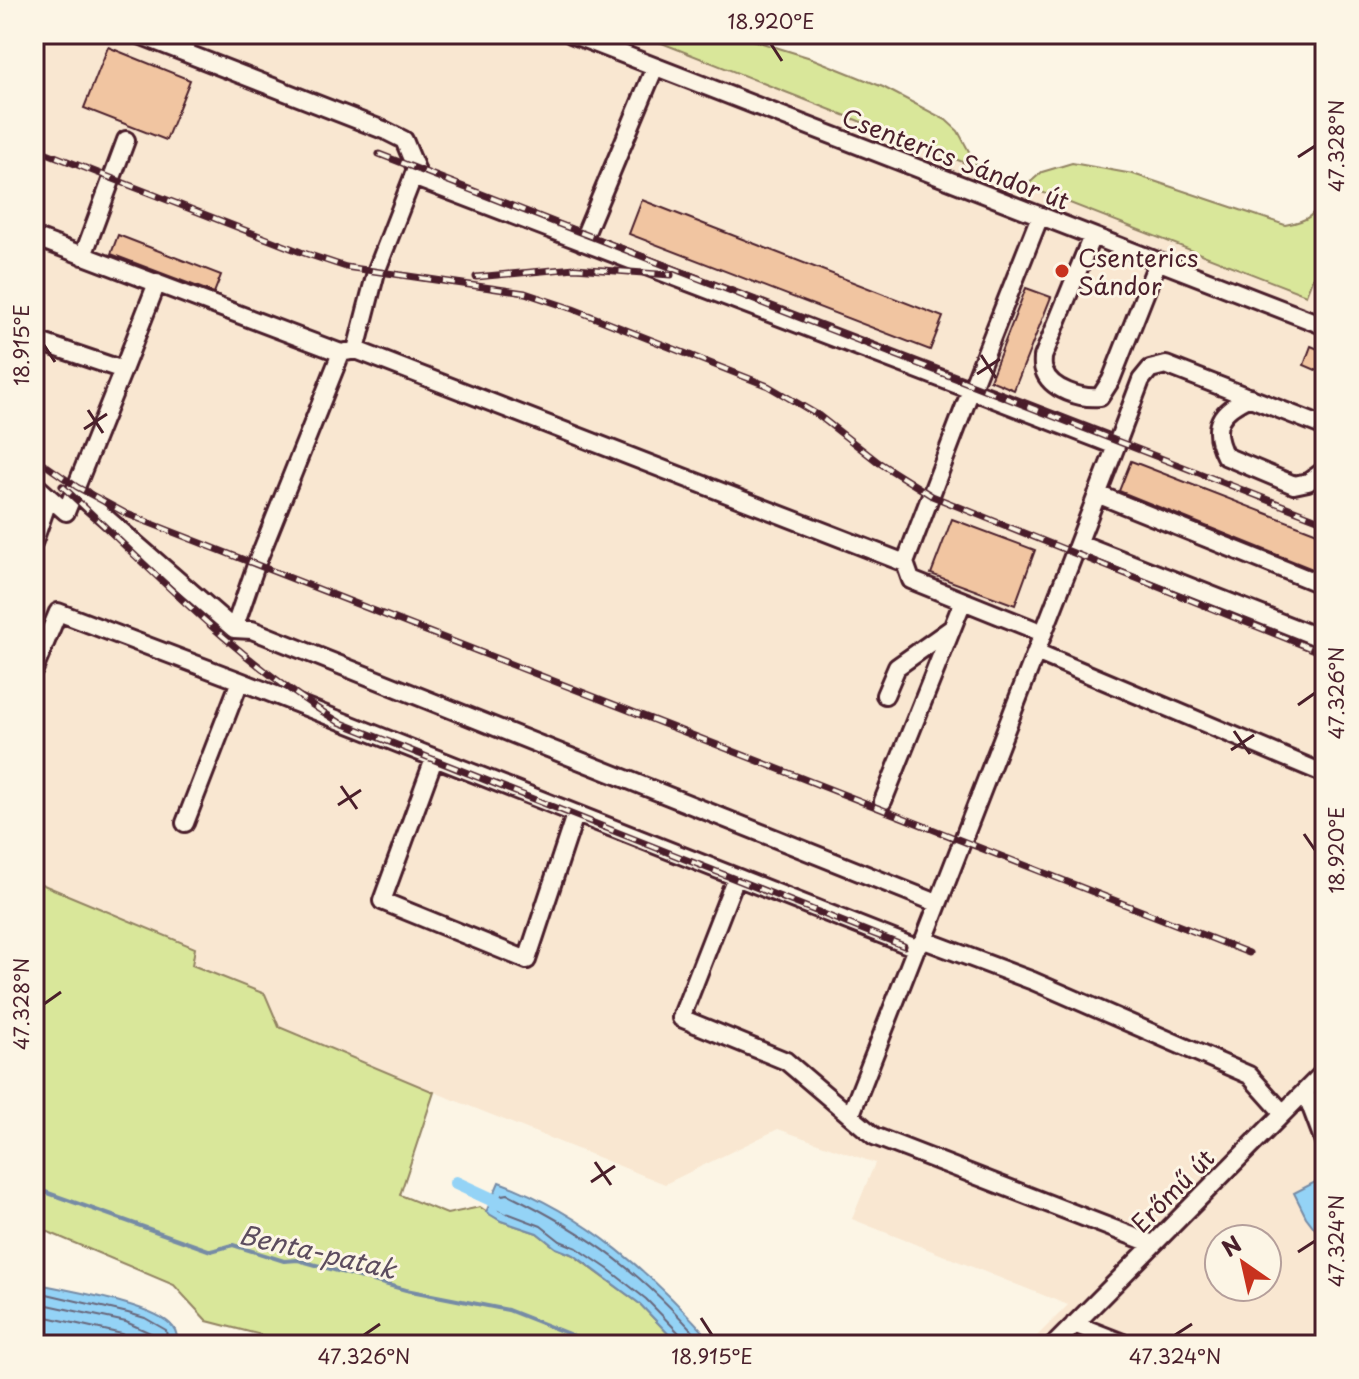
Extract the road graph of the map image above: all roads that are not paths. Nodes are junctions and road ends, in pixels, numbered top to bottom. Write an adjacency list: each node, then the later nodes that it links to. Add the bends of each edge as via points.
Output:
1 (137, 34): 5 (street, via 404,140 416,169)
2 (571, 34): 3 (street, Csenterics Sándor út)
3 (655, 67): 6 (street, Csenterics Sándor út); 9 (street)
4 (126, 140): 10 (street)
5 (413, 177): 9 (street); 15 (street)
6 (1040, 216): 7 (street, Csenterics Sándor út); 17 (street)
7 (1092, 236): 11 (street, Csenterics Sándor út); 11 (street, via 1043,357 1054,385 1087,398 1100,397 1111,380)
8 (34, 237): 10 (street)
9 (582, 242): 17 (street)
10 (83, 256): 12 (street)
11 (1158, 261): 13 (street, Csenterics Sándor út)
12 (157, 283): 15 (street); 16 (street)
13 (1325, 326)
14 (34, 340): 16 (street)
15 (349, 351): 28 (street); 32 (street, via 256,565)
16 (123, 370): 23 (street)
17 (971, 390): 20 (street); 28 (street)
18 (1250, 397): 19 (street); 20 (street, via 1166,365 1150,369); 21 (street, via 1229,406 1218,425 1225,456 1294,485)
19 (1325, 427)
20 (1116, 446): 24 (street)
21 (1325, 470)
22 (34, 484): 25 (street)
23 (75, 491): 25 (street, via 66,512); 32 (street)
24 (1097, 494): 27 (street); 29 (street)
25 (49, 498): 26 (street)
26 (34, 541)
27 (1079, 543): 33 (street); 34 (street)
28 (905, 563): 30 (street, via 911,580)
29 (1325, 586)
30 (963, 601): 31 (street); 33 (street)
31 (953, 627): 38 (street, via 897,667); 41 (street)
32 (234, 629): 45 (street, via 252,630)
33 (1043, 633): 35 (street)
34 (1325, 640)
35 (1036, 652): 40 (street); 45 (street)
36 (34, 670): 37 (street, via 58,612)
37 (240, 681): 39 (street); 43 (street)
38 (885, 695)
39 (434, 759): 42 (street); 42 (street, via 382,901 527,960)
40 (1325, 774)
41 (883, 801)
42 (575, 815): 44 (street)
43 (185, 823)
44 (736, 877): 46 (street); 50 (street, via 681,1018 786,1061)
45 (937, 903): 46 (street)
46 (920, 944): 49 (street, via 1033,981 1249,1075); 50 (street)
47 (1325, 1071): 48 (street, Erőmű út)
48 (1305, 1091): 49 (street, Erőmű út); 51 (street)
49 (1283, 1113): 52 (street, Erőmű út)
50 (851, 1114): 52 (street, via 874,1136)
51 (1325, 1144)
52 (1153, 1244): 53 (street, Erőmű út)
53 (1074, 1324): 54 (street, Erőmű út); 55 (street)
54 (1054, 1345)
55 (1128, 1345)

